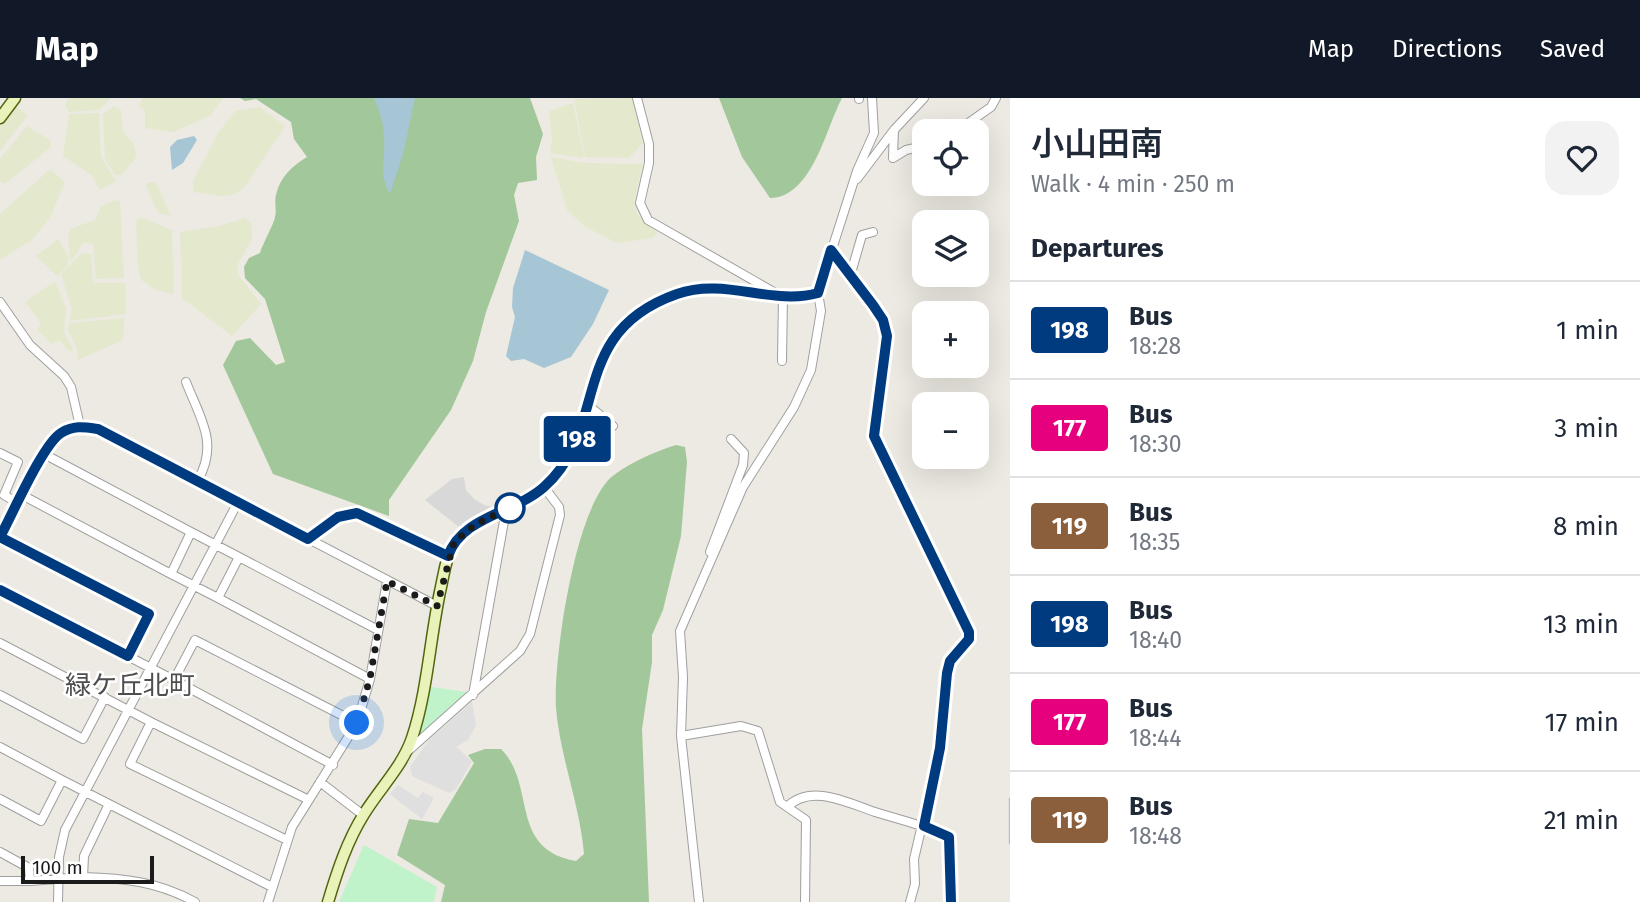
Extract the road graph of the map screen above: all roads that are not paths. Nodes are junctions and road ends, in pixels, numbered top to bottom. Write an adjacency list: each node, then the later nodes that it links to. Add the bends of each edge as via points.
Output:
1 (15, 98): 6 (street)
2 (637, 98): 15 (street, via 649,144 640,202 648,220)
3 (872, 98): 10 (street, via 874,133)
4 (924, 98): 8 (street)
5 (996, 98): 7 (street)
6 (0, 118)
7 (974, 119)
8 (894, 130): 9 (street, via 893,158); 10 (street)
9 (912, 149)
10 (855, 183): 12 (street)
11 (873, 232): 13 (street, via 862,235)
12 (831, 250): 13 (street); 14 (street)
13 (851, 273): 67 (street, via 883,320 887,336 874,436 969,632 947,673 940,748)
14 (818, 293): 15 (street); 37 (street, via 821,311 811,370 794,407 743,487)
15 (781, 295): 17 (street); 19 (street, via 709,287 676,294 642,312 604,351)
16 (0, 302): 20 (street, via 30,345 64,376)
17 (782, 361)
18 (186, 382): 25 (street, via 209,440 209,456)
19 (587, 404): 21 (street); 26 (street, via 574,446)
20 (80, 426): 24 (street, via 58,434); 25 (street, via 98,429)
21 (613, 426)
22 (731, 439): 37 (street, via 744,453 743,465 722,513)
23 (0, 453): 27 (street, via 18,462 4,495)
24 (44, 454): 27 (street); 30 (street)
25 (198, 480): 28 (street)
26 (544, 487): 29 (street); 50 (street, via 560,515 530,634 508,664)
27 (20, 499): 31 (street); 36 (street)
28 (238, 502): 32 (street); 33 (street)
29 (506, 510): 34 (street, via 466,530); 50 (street)
30 (191, 532): 33 (street); 36 (street)
31 (0, 537): 45 (street, via 149,614)
32 (308, 539): 34 (street, via 338,517 357,513); 38 (street)
33 (216, 543): 35 (street); 39 (street)
34 (448, 556): 42 (street)
35 (239, 557): 41 (street); 43 (street)
36 (171, 574): 39 (street)
37 (705, 575): 55 (street, via 680,631)
38 (387, 581): 42 (street); 43 (street)
39 (193, 586): 41 (street); 46 (street)
40 (0, 590): 45 (street)
41 (218, 597): 47 (street)
42 (437, 606): 57 (street)
43 (378, 631): 47 (street)
44 (0, 643): 51 (street)
45 (128, 656): 46 (street)
46 (150, 668): 48 (street); 52 (street)
47 (370, 678): 54 (street)
48 (174, 680): 54 (street, via 195,640); 58 (street)
49 (0, 695): 51 (street, via 83,739)
50 (473, 695): 57 (street)
51 (105, 697): 52 (street)
52 (129, 708): 53 (street); 61 (street)
53 (151, 722): 63 (street); 68 (street, via 130,764)
54 (357, 723): 58 (street)
55 (681, 736): 65 (street, via 741,726 758,731 780,802); 79 (street)
56 (0, 747): 59 (street)
57 (405, 755): 66 (street)
58 (333, 765): 60 (street)
59 (62, 780): 61 (street); 62 (street, via 41,821)
60 (320, 782): 63 (street); 66 (street)
61 (85, 791): 64 (street); 71 (street, via 65,830)
62 (0, 799)
63 (309, 800): 68 (street)
64 (109, 804): 70 (street, via 84,856); 74 (street)
65 (787, 807): 67 (street, via 796,799 824,796); 80 (street, via 806,820)
66 (363, 815): 78 (street, via 338,867)
67 (924, 826): 81 (street, via 914,859); 82 (street, via 949,837)
68 (287, 840): 74 (street)
69 (0, 852): 73 (street, via 29,868)
70 (83, 877): 71 (street); 76 (street, via 152,883)
71 (58, 880): 73 (street); 75 (street)
72 (0, 881): 73 (street)
73 (30, 881)
74 (272, 887): 77 (street)
75 (58, 902)
76 (195, 902)
77 (268, 902)
78 (328, 902)
79 (699, 902)
80 (805, 902)
81 (910, 902)
82 (951, 902)

